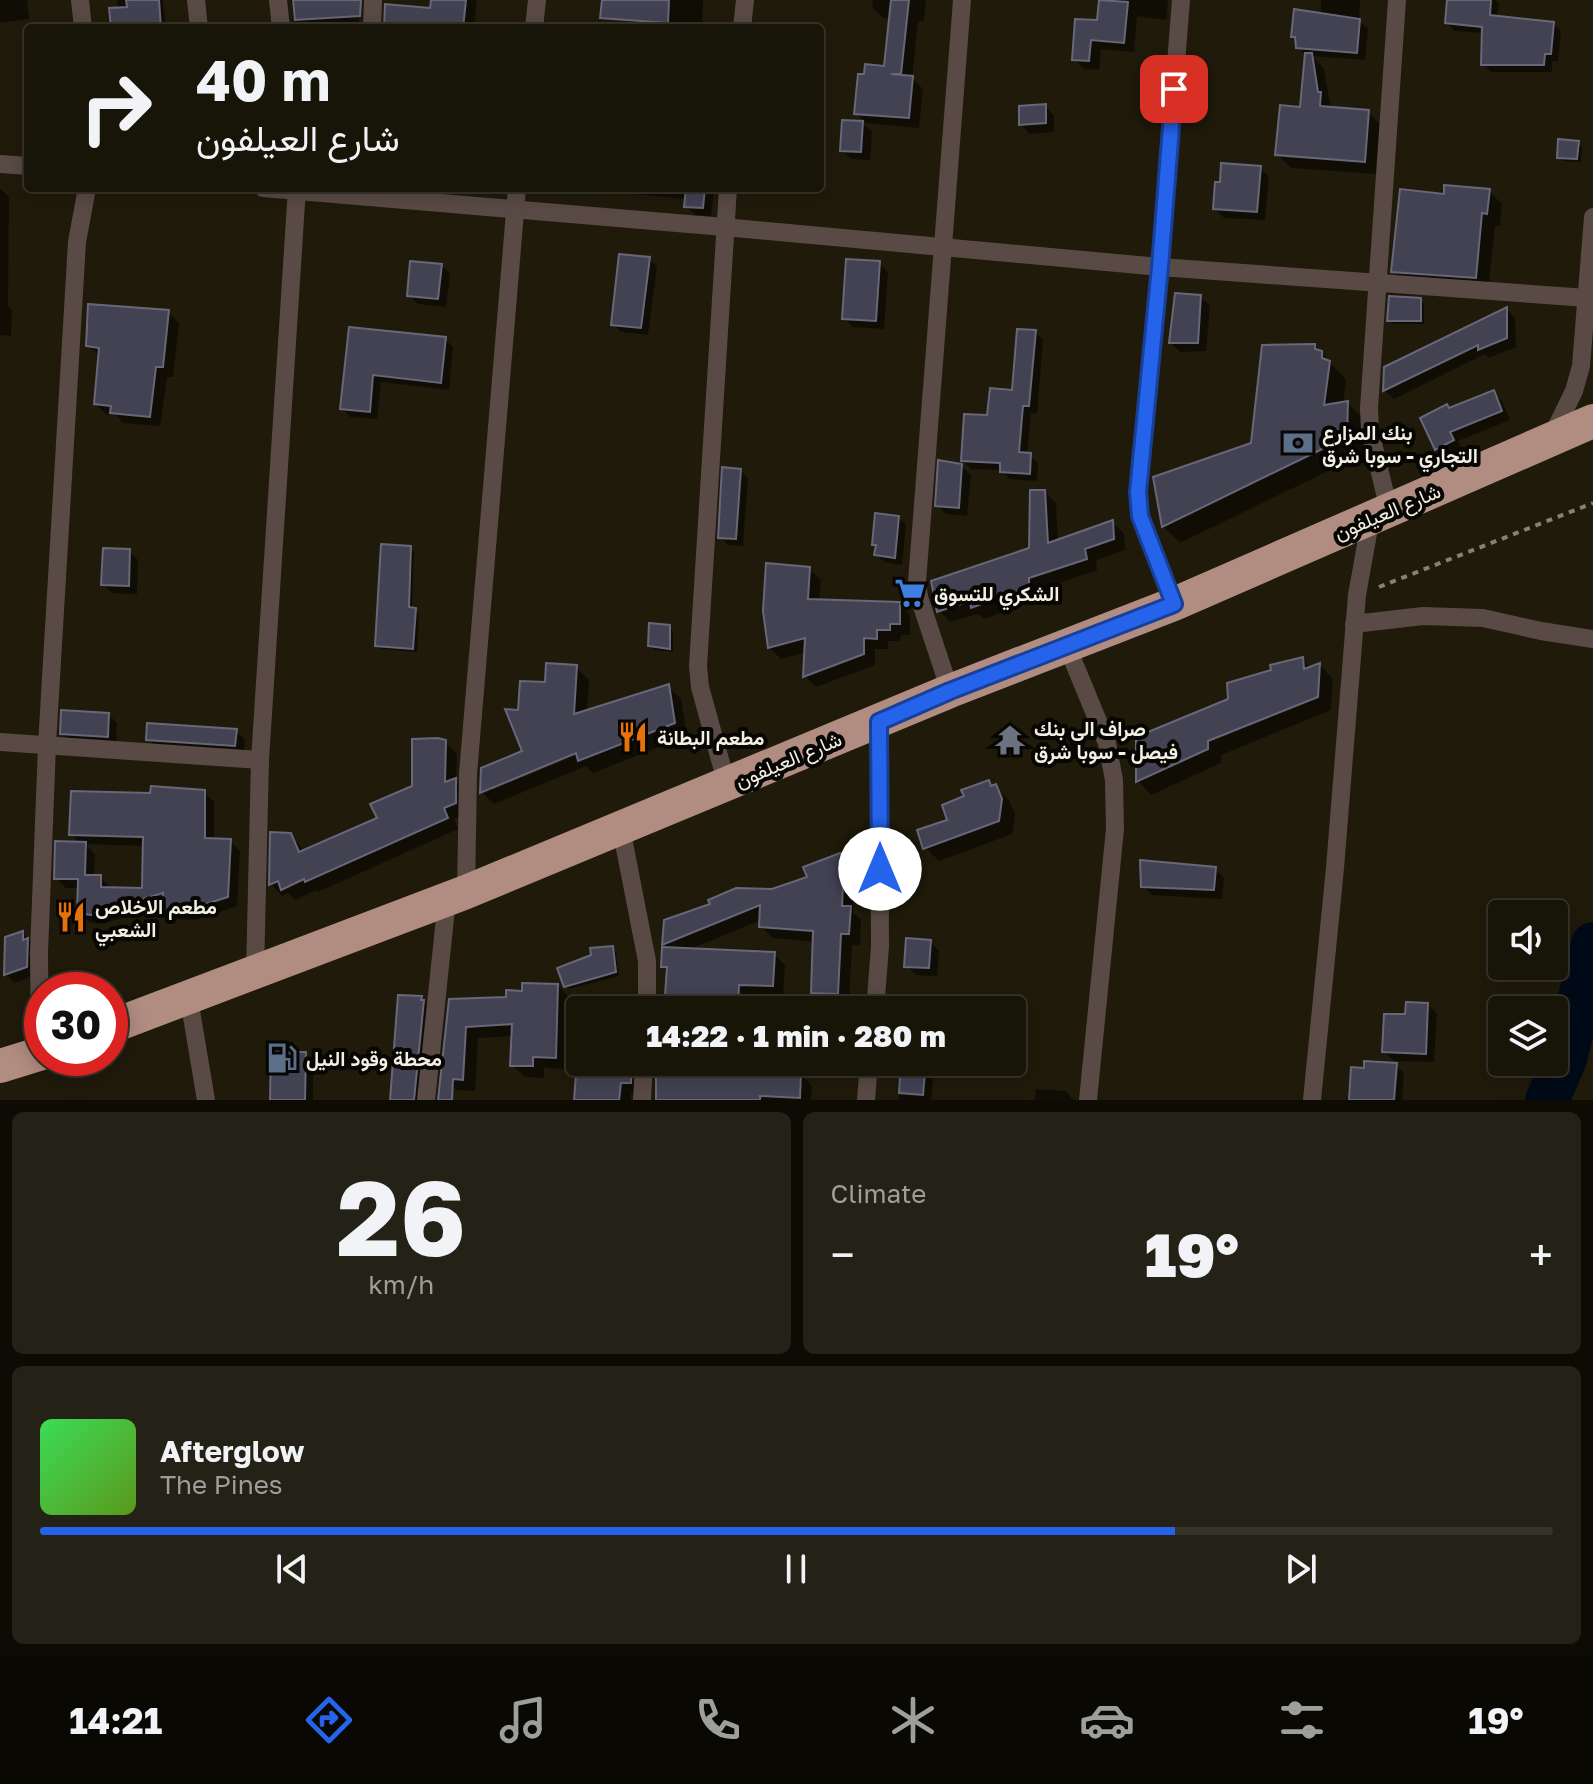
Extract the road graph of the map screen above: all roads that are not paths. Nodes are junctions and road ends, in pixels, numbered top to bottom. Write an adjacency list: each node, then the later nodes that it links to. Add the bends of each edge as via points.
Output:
1 (80, 0): 10 (street)
2 (196, 0): 11 (street)
3 (278, 0): 12 (street)
4 (373, 0): 13 (street)
5 (537, 0): 14 (street)
6 (745, 0): 15 (street)
7 (962, 0): 27 (street)
8 (1181, 0): 28 (street)
9 (1397, 0): 29 (street)
10 (83, 24)
11 (199, 24)
12 (281, 24)
13 (372, 24)
14 (534, 24)
15 (742, 24)
16 (0, 164): 17 (street)
17 (24, 166)
18 (86, 192): 41 (street, via 77,242)
19 (297, 192): 42 (street)
20 (342, 192): 23 (street)
21 (517, 192): 24 (street)
22 (728, 192): 26 (street)
23 (372, 194): 24 (street)
24 (515, 209): 26 (street); 45 (street)
25 (1593, 217): 30 (street)
26 (724, 227): 27 (street); 43 (street, via 698,666)
27 (942, 247): 28 (street); 38 (street, via 917,582)
28 (1160, 267): 29 (street); 34 (street, via 1138,492 1140,516)
29 (1377, 281): 30 (street); 33 (street, via 1370,431)
30 (1587, 298): 32 (street, via 1581,366)
31 (1593, 421): 32 (highway, شارع العيلفون)
32 (1550, 439): 33 (highway, شارع العيلفون)
33 (1380, 514): 34 (highway, شارع العيلفون); 35 (street)
34 (1174, 604): 37 (highway, شارع العيلفون)
35 (1354, 624): 36 (street, via 1423,616 1483,618); 61 (street)
36 (1593, 639)
37 (1067, 646): 38 (highway, شارع العيلفون); 60 (street, via 1107,743 1114,780 1115,829)
38 (950, 691): 39 (highway, شارع العيلفون)
39 (879, 722): 43 (highway, شارع العيلفون); 49 (street)
40 (0, 742): 41 (street)
41 (47, 745): 42 (street); 46 (street)
42 (260, 760): 47 (street)
43 (727, 785): 44 (highway, شارع العيلفون)
44 (621, 828): 45 (highway, شارع العيلفون); 48 (street, via 647,961)
45 (457, 895): 47 (highway, شارع العيلفون); 57 (street)
46 (39, 972)
47 (255, 973): 50 (highway, شارع العيلفون)
48 (647, 996)
49 (876, 996)
50 (189, 999): 51 (highway, شارع العيلفون); 56 (street)
51 (128, 1021)
52 (24, 1059): 53 (highway)
53 (0, 1066)
54 (643, 1076): 58 (street)
55 (868, 1076): 59 (street)
56 (206, 1100)
57 (426, 1100)
58 (642, 1100)
59 (866, 1100)
60 (1088, 1100)
61 (1312, 1100)

